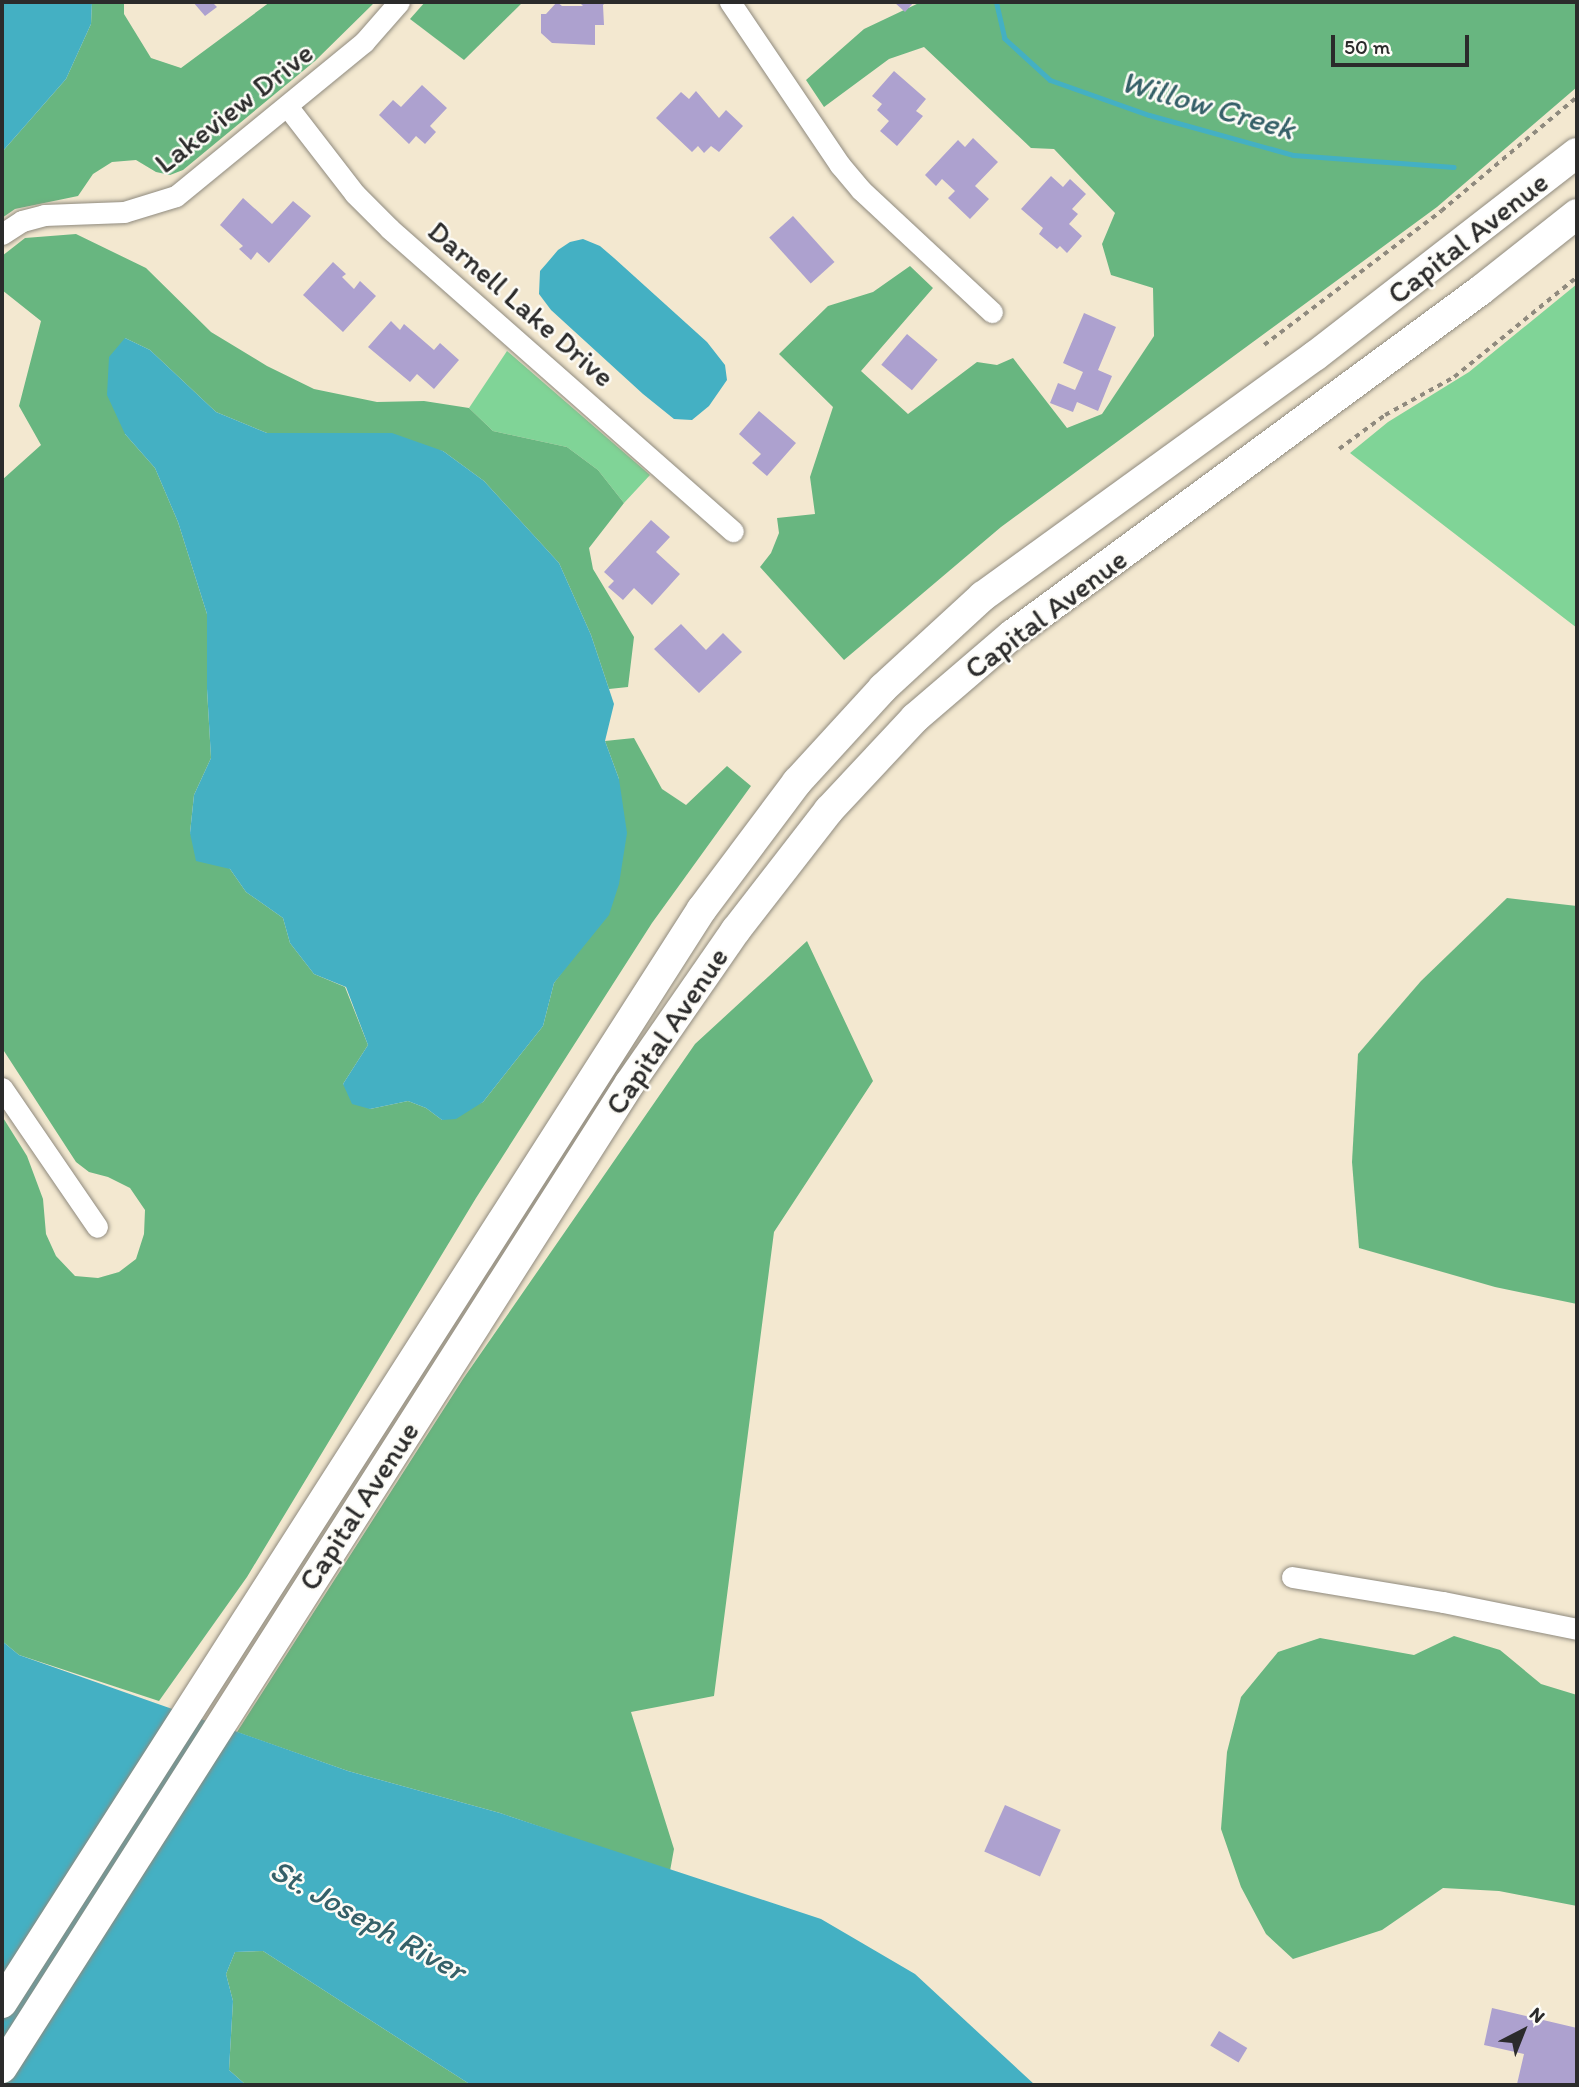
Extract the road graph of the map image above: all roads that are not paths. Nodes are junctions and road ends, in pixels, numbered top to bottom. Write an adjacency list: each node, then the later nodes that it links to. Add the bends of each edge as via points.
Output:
1 (399, 2): 3 (street, Lakeview Drive, via 364,42)
2 (730, 2): 7 (street, via 860,190)
3 (286, 106): 6 (street, Lakeview Drive, via 176,196 124,212 44,215 22,221); 8 (street, Darnell Lake Drive, via 355,194 390,229)
4 (1577, 153): 13 (highway, Capital Avenue, via 1315,356 982,596 839,734 757,831 702,909)
5 (1577, 214): 14 (highway, Capital Avenue, via 1460,306 1012,635 915,718 829,810 668,1026)
6 (2, 234)
7 (992, 312)
8 (733, 531)
9 (2, 1088): 10 (street)
10 (97, 1227)
11 (1292, 1577): 12 (street)
12 (1577, 1629)
13 (2, 2003)
14 (2, 2068)

